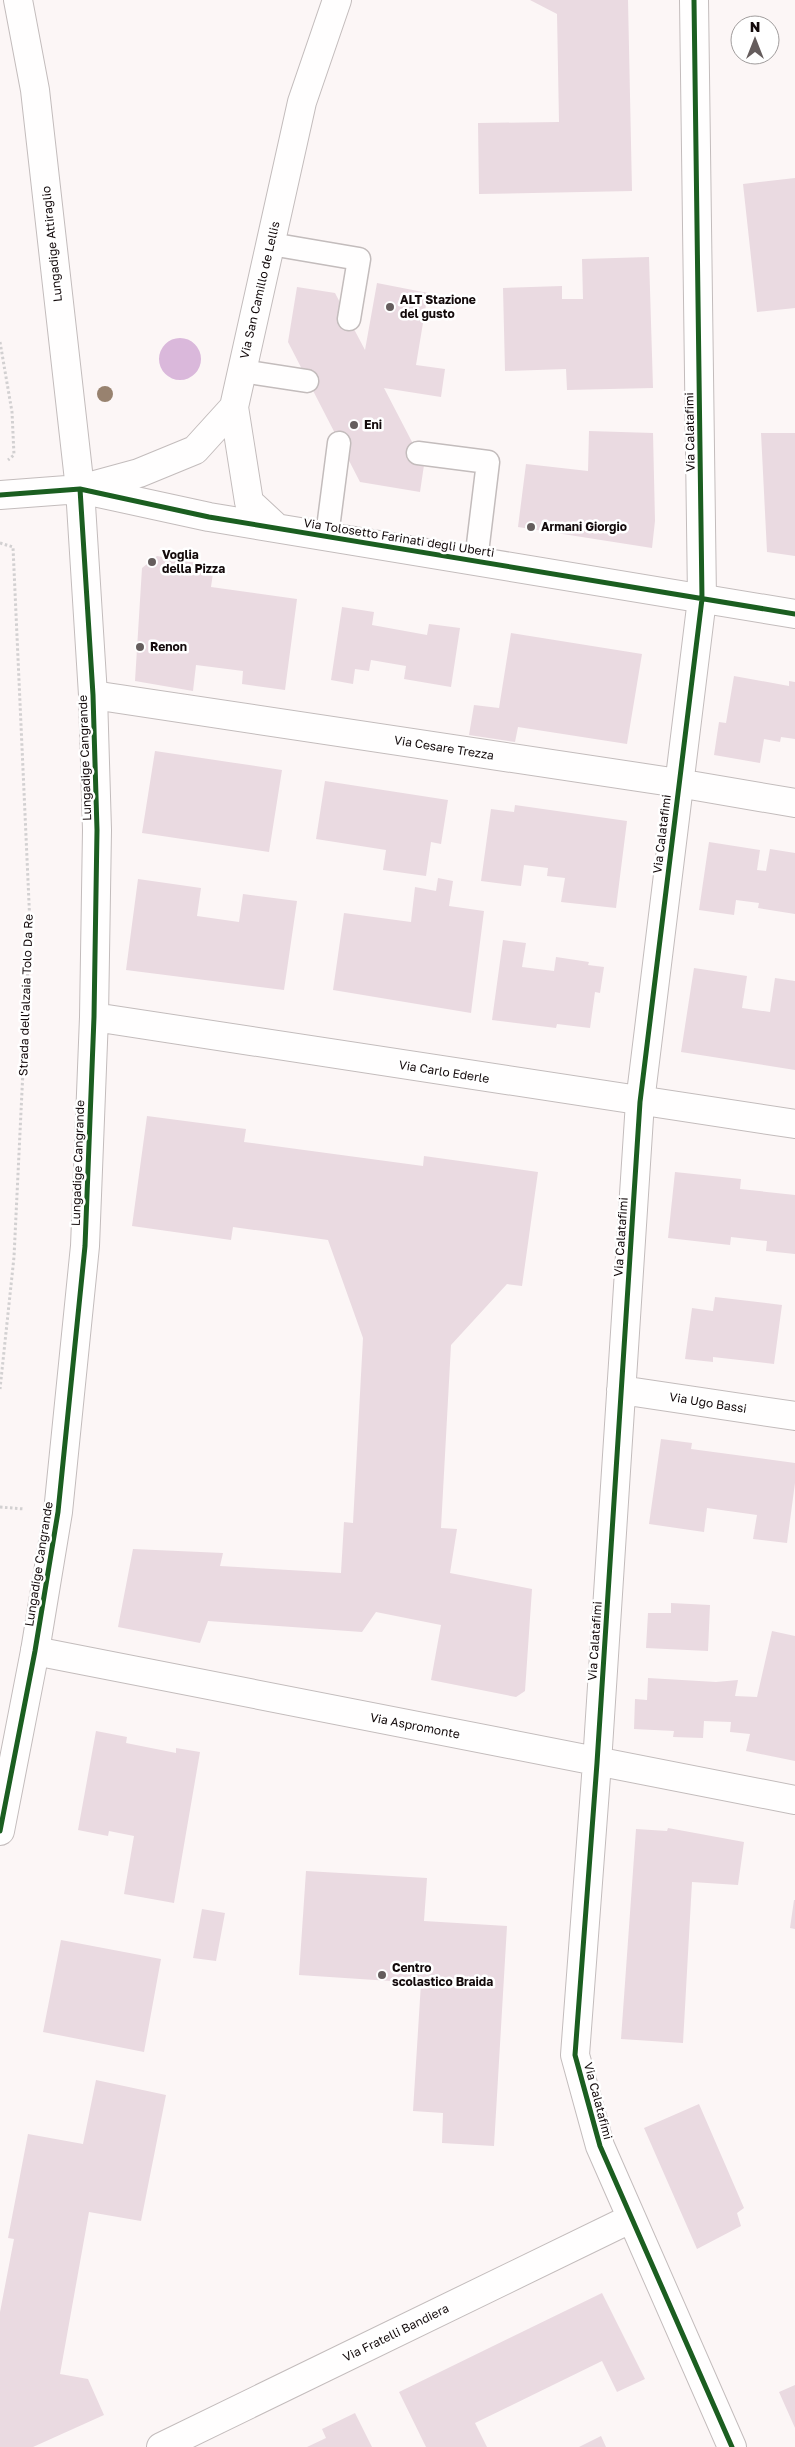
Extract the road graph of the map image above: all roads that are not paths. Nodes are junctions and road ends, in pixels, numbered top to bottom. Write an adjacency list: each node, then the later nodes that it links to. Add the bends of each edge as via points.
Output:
1 (18, 0): 11 (street, Lungadige Attiraglio, via 35,90)
2 (337, 0): 4 (street, Via San Camillo de Lellis, via 302,102)
3 (694, 0): 16 (street, Via Calatafimi)
4 (271, 244): 5 (lane, via 359,259); 6 (street, Via San Camillo de Lellis)
5 (349, 319)
6 (242, 371): 7 (lane); 8 (street, Via San Camillo de Lellis)
7 (307, 381)
8 (234, 407): 11 (street, Via San Camillo de Lellis, via 195,450 139,473); 13 (street, via 249,502)
9 (339, 443): 14 (lane)
10 (418, 453): 15 (lane, via 488,462)
11 (80, 489): 12 (street, Via Tolosetto Farinati degli Uberti); 13 (street, Via Tolosetto Farinati degli Uberti); 18 (street, Lungadige Cangrande)
12 (0, 495)
13 (277, 528): 14 (street, Via Tolosetto Farinati degli Uberti)
14 (327, 536): 15 (street, Via Tolosetto Farinati degli Uberti)
15 (476, 561): 16 (street, Via Tolosetto Farinati degli Uberti)
16 (702, 599): 17 (street, Via Tolosetto Farinati degli Uberti); 19 (street, Via Calatafimi)
17 (795, 614)
18 (93, 695): 19 (street, Via Cesare Trezza); 21 (street, Lungadige Cangrande, via 97,830)
19 (678, 783): 20 (street, Via Cesare Trezza); 22 (street, Via Calatafimi)
20 (795, 803)
21 (94, 1018): 22 (street, Via Carlo Ederle); 26 (street, Lungadige Cangrande, via 85,1246 58,1512)
22 (640, 1102): 23 (street, Via Carlo Ederle); 24 (street, Via Calatafimi)
23 (795, 1124)
24 (621, 1390): 25 (street, Via Ugo Bassi); 27 (street, Via Calatafimi)
25 (795, 1416)
26 (35, 1652): 27 (street, Via Aspromonte); 29 (street, Lungadige Cangrande)
27 (597, 1762): 28 (street, Via Aspromonte); 30 (street, Via Calatafimi, via 575,2055 600,2146)
28 (795, 1800)
29 (0, 1831)
30 (630, 2219): 31 (street, Via Fratelli Bandiera); 32 (street, Via Calatafimi)
31 (161, 2447)
32 (732, 2447)

